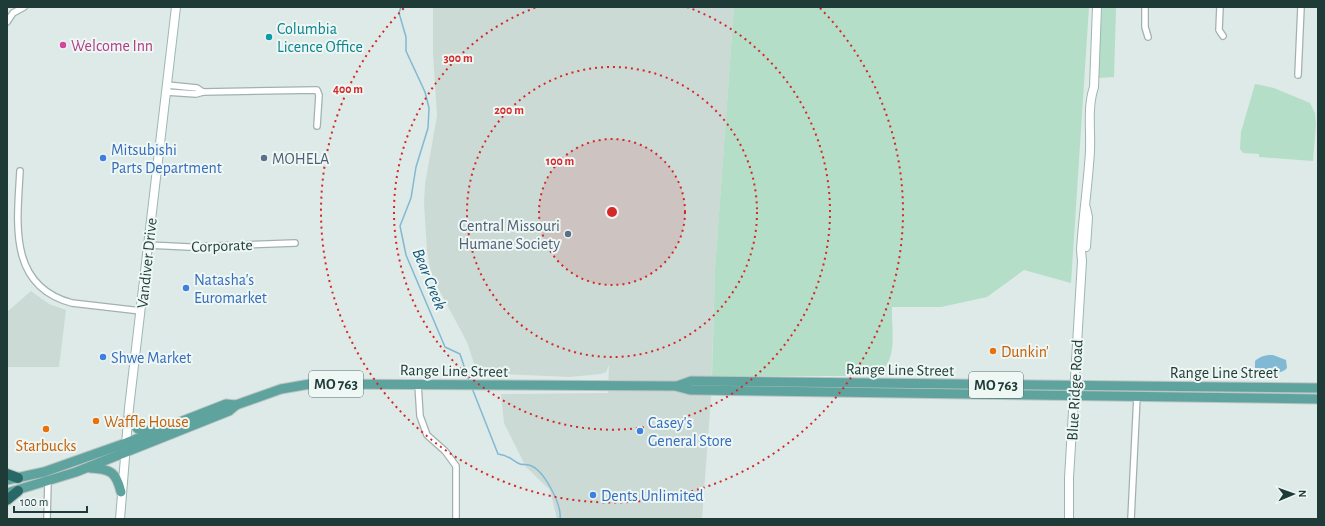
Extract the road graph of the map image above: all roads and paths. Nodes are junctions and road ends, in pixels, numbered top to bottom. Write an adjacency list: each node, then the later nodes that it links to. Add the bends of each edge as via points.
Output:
1 (24, 7): 7 (street, via 12,13)
2 (176, 7): 11 (street, Vandiver Drive)
3 (1145, 7): 9 (street)
4 (1220, 7): 8 (street, via 1219,30)
5 (1301, 7): 10 (street)
6 (1099, 9): 21 (street, Blue Ridge Road, via 1094,127 1090,135 1086,208 1083,217)
7 (7, 22)
8 (1223, 36)
9 (1148, 37)
10 (1298, 75)
11 (166, 89): 12 (street, via 197,88 203,92 317,90); 15 (street, Vandiver Drive)
12 (317, 126)
13 (20, 171): 16 (street, via 18,241 24,264 34,281 41,289 61,300)
14 (295, 243): 15 (street, Corporate, via 189,247)
15 (148, 245): 16 (street, Vandiver Drive)
16 (141, 311): 33 (street, Vandiver Drive)
17 (418, 384): 20 (main road, Range Line Street / MO 763); 32 (main road, Range Line Street / MO 763, via 310,384 281,389); 47 (street, via 420,416 427,435 445,451 456,466)
18 (896, 384): 19 (main road, Range Line Street / MO 763); 20 (main road, Range Line Street / MO 763, via 691,381); 24 (main road, via 880,389 836,388)
19 (972, 385): 21 (main road, Range Line Street / MO 763); 25 (main road, via 958,390 913,390)
20 (675, 386): 24 (main road, Range Line Street / MO 763, via 690,390)
21 (1074, 386): 22 (main road, Range Line Street / MO 763); 27 (street, Blue Ridge Road)
22 (1303, 387): 23 (main road, Range Line Street / MO 763); 29 (main road, via 1299,392)
23 (1318, 388)
24 (827, 392): 25 (main road, Range Line Street / MO 763)
25 (900, 393): 27 (main road, Range Line Street / MO 763)
26 (1318, 394): 30 (main road, via 1311,395)
27 (1073, 396): 28 (main road, Range Line Street / MO 763); 48 (street, Blue Ridge Road)
28 (1137, 396): 29 (main road, Range Line Street / MO 763); 49 (street)
29 (1270, 398): 30 (main road, Range Line Street / MO 763)
30 (1308, 399): 31 (main road, Range Line Street / MO 763)
31 (1318, 399)
32 (236, 405): 34 (main road, Range Line Street / MO 763, via 226,404); 35 (main road, Range Line Street / MO 763, via 230,411)
33 (128, 419): 34 (main road, via 138,430); 35 (street, Vandiver Drive)
34 (155, 432): 35 (main road, Range Line Street / MO 763)
35 (126, 448): 36 (main road, Range Line Street / MO 763); 38 (main road, Range Line Street / MO 763); 42 (street, Vandiver Drive)
36 (87, 468): 40 (main road, Range Line Street / MO 763); 42 (main road, via 107,469 113,473 119,482)
37 (7, 474): 38 (highway)
38 (18, 478): 39 (main road, Range Line Street / MO 763)
39 (7, 480)
40 (48, 481): 41 (main road, Range Line Street / MO 763); 45 (street)
41 (18, 491): 43 (main road, Range Line Street / MO 763); 44 (highway)
42 (121, 492): 46 (street, Vandiver Drive)
43 (7, 494)
44 (7, 500)
45 (47, 519)
46 (120, 519)
47 (456, 519)
48 (1069, 519)
49 (1131, 519)

